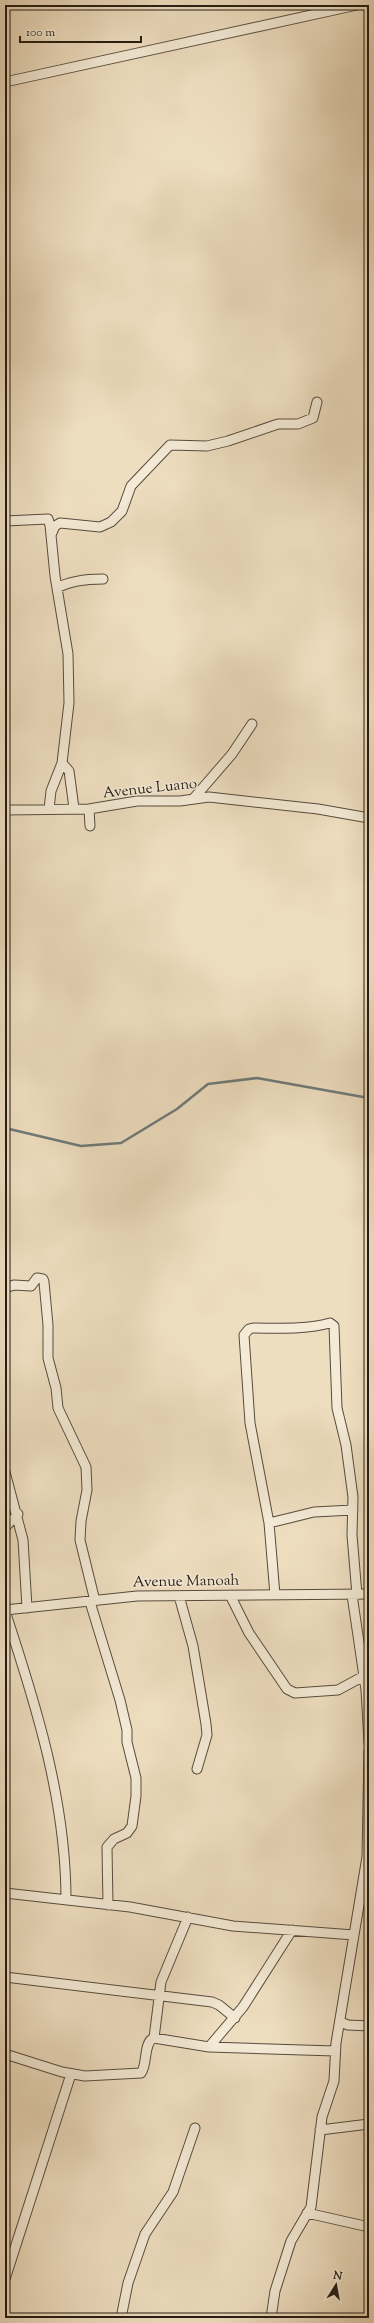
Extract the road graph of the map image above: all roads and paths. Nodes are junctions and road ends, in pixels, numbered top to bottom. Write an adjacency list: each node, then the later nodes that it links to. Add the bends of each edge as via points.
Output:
1 (357, 5): 2 (street)
2 (5, 82)
3 (317, 402): 5 (street, via 313,418 298,424 278,424 207,446 170,445 131,486 122,511 111,522 100,527 60,523 55,526)
4 (5, 521): 5 (street, via 48,519)
5 (51, 535): 7 (street)
6 (103, 579): 7 (street, via 90,578)
7 (57, 588): 9 (street, via 69,666 68,718)
8 (252, 724): 10 (street, via 232,754)
9 (62, 762): 11 (street, via 69,771); 12 (street, via 51,791)
10 (194, 798): 13 (street, Avenue Luano, via 180,801 137,801); 15 (street, Avenue Luano, via 217,798 318,809)
11 (74, 808): 12 (street, Avenue Luano); 13 (street, Avenue Luano)
12 (49, 809): 14 (street, Avenue Luano)
13 (90, 809): 16 (street)
14 (5, 810)
15 (369, 818)
16 (90, 826)
17 (5, 1288): 28 (street, via 14,1285 31,1286 37,1278 43,1279 44,1282 48,1358 58,1408 86,1467 88,1490 81,1521 80,1540)
18 (5, 1472): 20 (street)
19 (353, 1510): 21 (street, via 314,1512); 21 (street, via 348,1456 337,1408 333,1325 298,1329 252,1328 246,1331 243,1340 250,1423); 26 (street)
20 (18, 1514): 22 (street); 29 (street, via 24,1553)
21 (269, 1523): 25 (street)
22 (5, 1527)
23 (369, 1594): 26 (street, Avenue Manoah)
24 (230, 1595): 25 (street, Avenue Manoah); 27 (street, Avenue Manoah); 31 (street, via 249,1633 287,1689 295,1693 338,1690)
25 (275, 1595): 26 (street, Avenue Manoah)
26 (355, 1595): 31 (street)
27 (179, 1596): 28 (street, Avenue Manoah, via 137,1596); 34 (street, via 193,1646 206,1724 207,1735)
28 (93, 1601): 29 (street, Avenue Manoah); 38 (street, via 120,1700 127,1730 127,1745 136,1778 132,1826 127,1833 114,1839 108,1847)
29 (27, 1608): 30 (street, Avenue Manoah)
30 (5, 1611): 36 (street, via 20,1652 48,1756 66,1868)
31 (362, 1677): 32 (street, via 366,1690)
32 (369, 1742)
33 (369, 1751): 37 (street)
34 (197, 1769)
35 (5, 1893): 36 (street)
36 (66, 1900): 38 (street)
37 (365, 1903): 41 (street)
38 (108, 1905): 39 (street)
39 (188, 1917): 40 (street, via 233,1926); 43 (street, via 166,1967)
40 (292, 1930): 41 (street); 44 (street)
41 (354, 1935): 45 (street)
42 (5, 1977): 43 (street)
43 (159, 1994): 44 (street, via 219,2004); 47 (street)
44 (235, 2018): 48 (street)
45 (340, 2022): 46 (street); 49 (street)
46 (369, 2026)
47 (154, 2038): 48 (street); 51 (street, via 148,2043 141,2073 85,2076)
48 (209, 2046): 49 (street)
49 (336, 2051): 54 (street, via 334,2080 324,2108)
50 (5, 2054): 51 (street)
51 (71, 2074): 57 (street)
52 (369, 2124): 54 (street)
53 (195, 2128): 58 (street, via 173,2192 146,2234 128,2283)
54 (320, 2130): 55 (street, via 313,2198)
55 (307, 2213): 56 (street); 59 (street, via 291,2241 275,2292)
56 (369, 2227)
57 (5, 2279)
58 (121, 2318)
59 (271, 2318)

